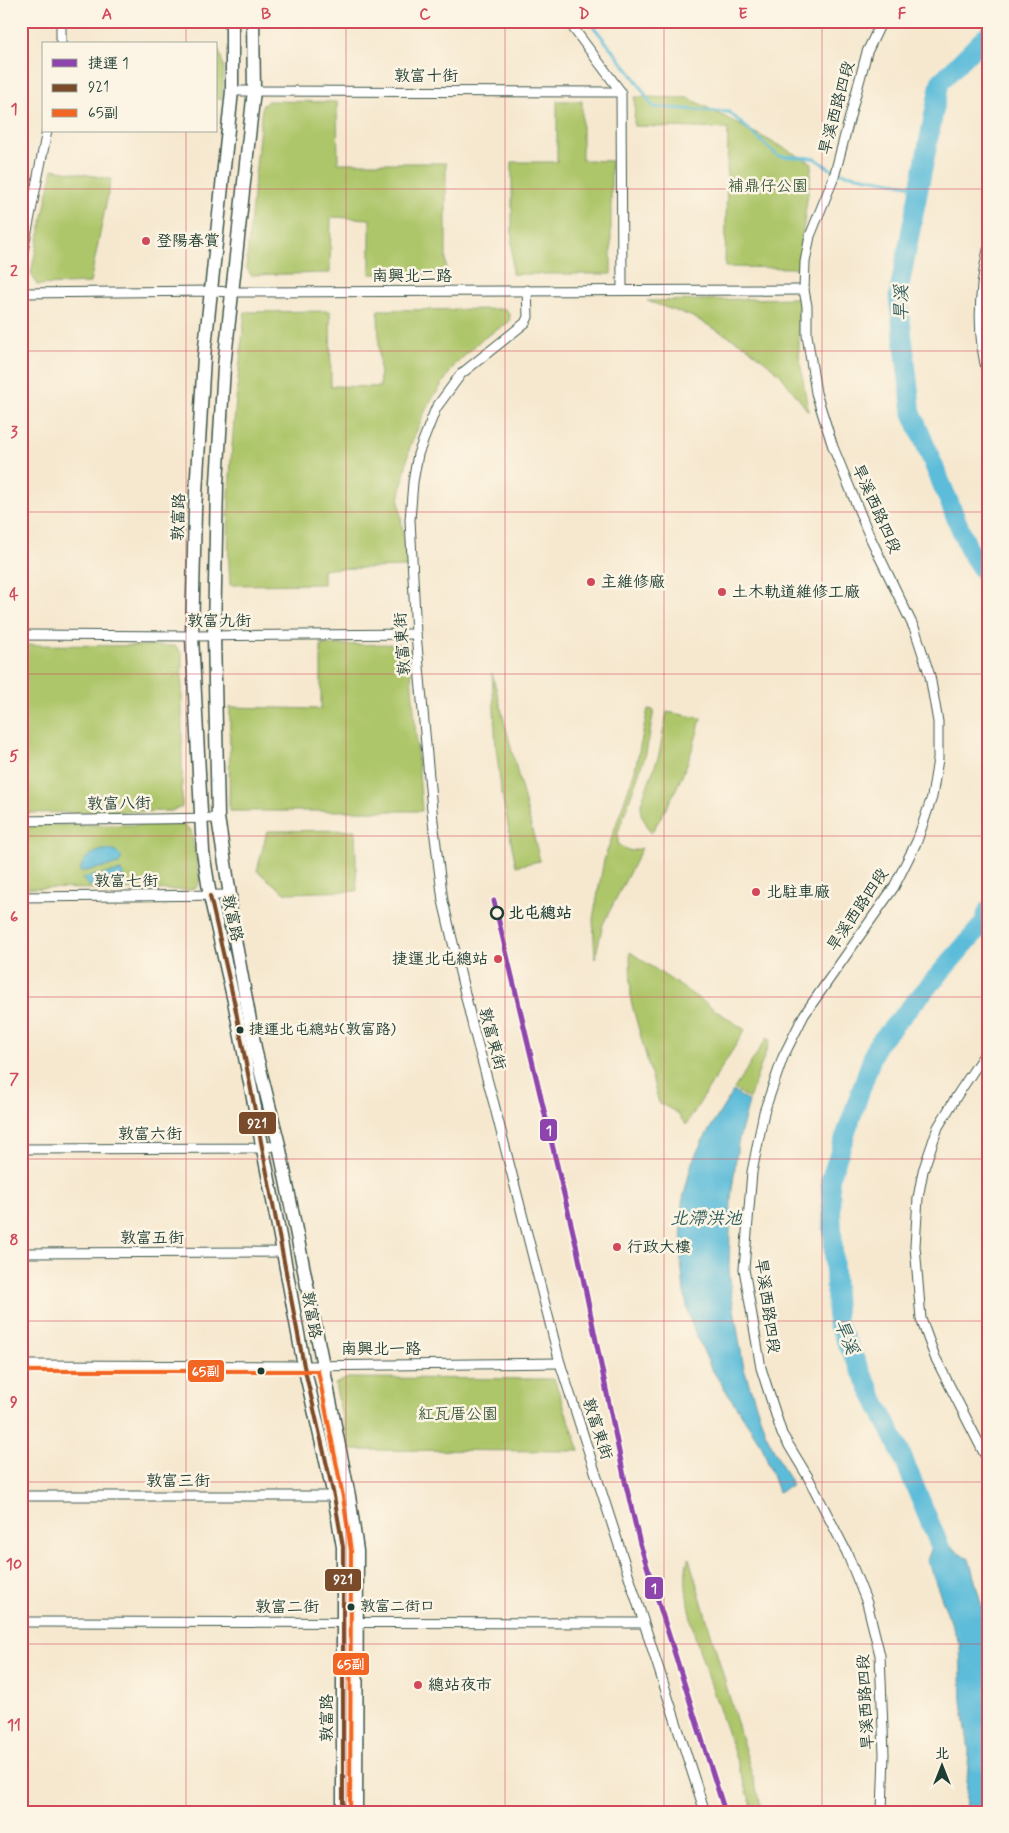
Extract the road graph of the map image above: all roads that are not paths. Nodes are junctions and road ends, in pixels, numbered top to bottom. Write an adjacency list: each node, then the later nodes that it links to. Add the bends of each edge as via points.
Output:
1 (61, 21): 6 (street)
2 (232, 21): 7 (street, 敦富路)
3 (252, 21): 8 (street, 敦富路)
4 (568, 21): 9 (street)
5 (882, 21): 16 (street, 旱溪西路四段, via 867,52 834,177 810,236)
6 (61, 42)
7 (232, 90): 8 (street, 敦富十街); 14 (street, 敦富路)
8 (254, 90): 9 (street, 敦富十街); 17 (street, 敦富路)
9 (620, 92): 13 (street)
10 (46, 132): 12 (street)
11 (988, 250): 19 (street, via 983,271 980,328 982,355)
12 (21, 261)
13 (622, 289): 15 (street, 南興北二路); 16 (street, 南興北二路)
14 (212, 290): 17 (street, 南興北二路); 18 (street, 南興北二路); 22 (street, 敦富路, via 204,357 195,510)
15 (527, 290): 17 (street, 南興北二路); 20 (street, 敦富東街, via 528,317 525,323 461,374 436,408 418,454 410,520)
16 (804, 290): 49 (street, 旱溪西路四段, via 816,393 833,447 869,535 914,630 930,676 938,722 938,759 932,797 917,841 894,887 804,1015 783,1058 764,1112 752,1172 744,1269 761,1368 782,1434 847,1553 867,1603 880,1655 884,1754)
17 (231, 292): 23 (street, 敦富路, via 217,483)
18 (21, 293)
19 (988, 375)
20 (416, 634): 23 (street, 敦富九街); 36 (street, 敦富東街, via 443,900)
21 (21, 635): 22 (street, 敦富九街)
22 (192, 636): 23 (street, 敦富九街); 24 (street, 敦富路)
23 (214, 636): 25 (street, 敦富路)
24 (202, 818): 25 (street, 敦富八街); 26 (street, 敦富八街); 28 (street, 敦富路)
25 (218, 818): 27 (street, 敦富路)
26 (21, 821)
27 (230, 895): 28 (street, 敦富七街); 31 (street, 敦富路, via 231,918 256,1053)
28 (210, 896): 29 (street, 敦富七街); 32 (street, 敦富路)
29 (21, 897)
30 (988, 1049): 40 (street, via 938,1127 922,1171 915,1246 921,1319 935,1357)
31 (278, 1145): 32 (street, 敦富六街); 38 (street, 敦富路)
32 (262, 1148): 33 (street, 敦富六街); 34 (street, 敦富路)
33 (21, 1149)
34 (283, 1252): 35 (street, 敦富五街); 39 (street, 敦富路)
35 (21, 1254)
36 (560, 1362): 38 (street, 南興北一路); 45 (street, 敦富東街)
37 (21, 1365): 39 (street, 南興北一路)
38 (323, 1365): 39 (street, 南興北一路); 44 (street, 敦富路, via 357,1551)
39 (304, 1366): 42 (street, 敦富路)
40 (988, 1461)
41 (21, 1496): 42 (street, 敦富三街)
42 (334, 1496): 44 (street, 敦富路, via 343,1547)
43 (21, 1622): 44 (street, 敦富二街)
44 (350, 1622): 45 (street, 敦富二街); 46 (street, 敦富路); 47 (street, 敦富路)
45 (643, 1623): 48 (street, 敦富東街)
46 (343, 1812)
47 (356, 1812)
48 (705, 1812)
49 (882, 1812)

